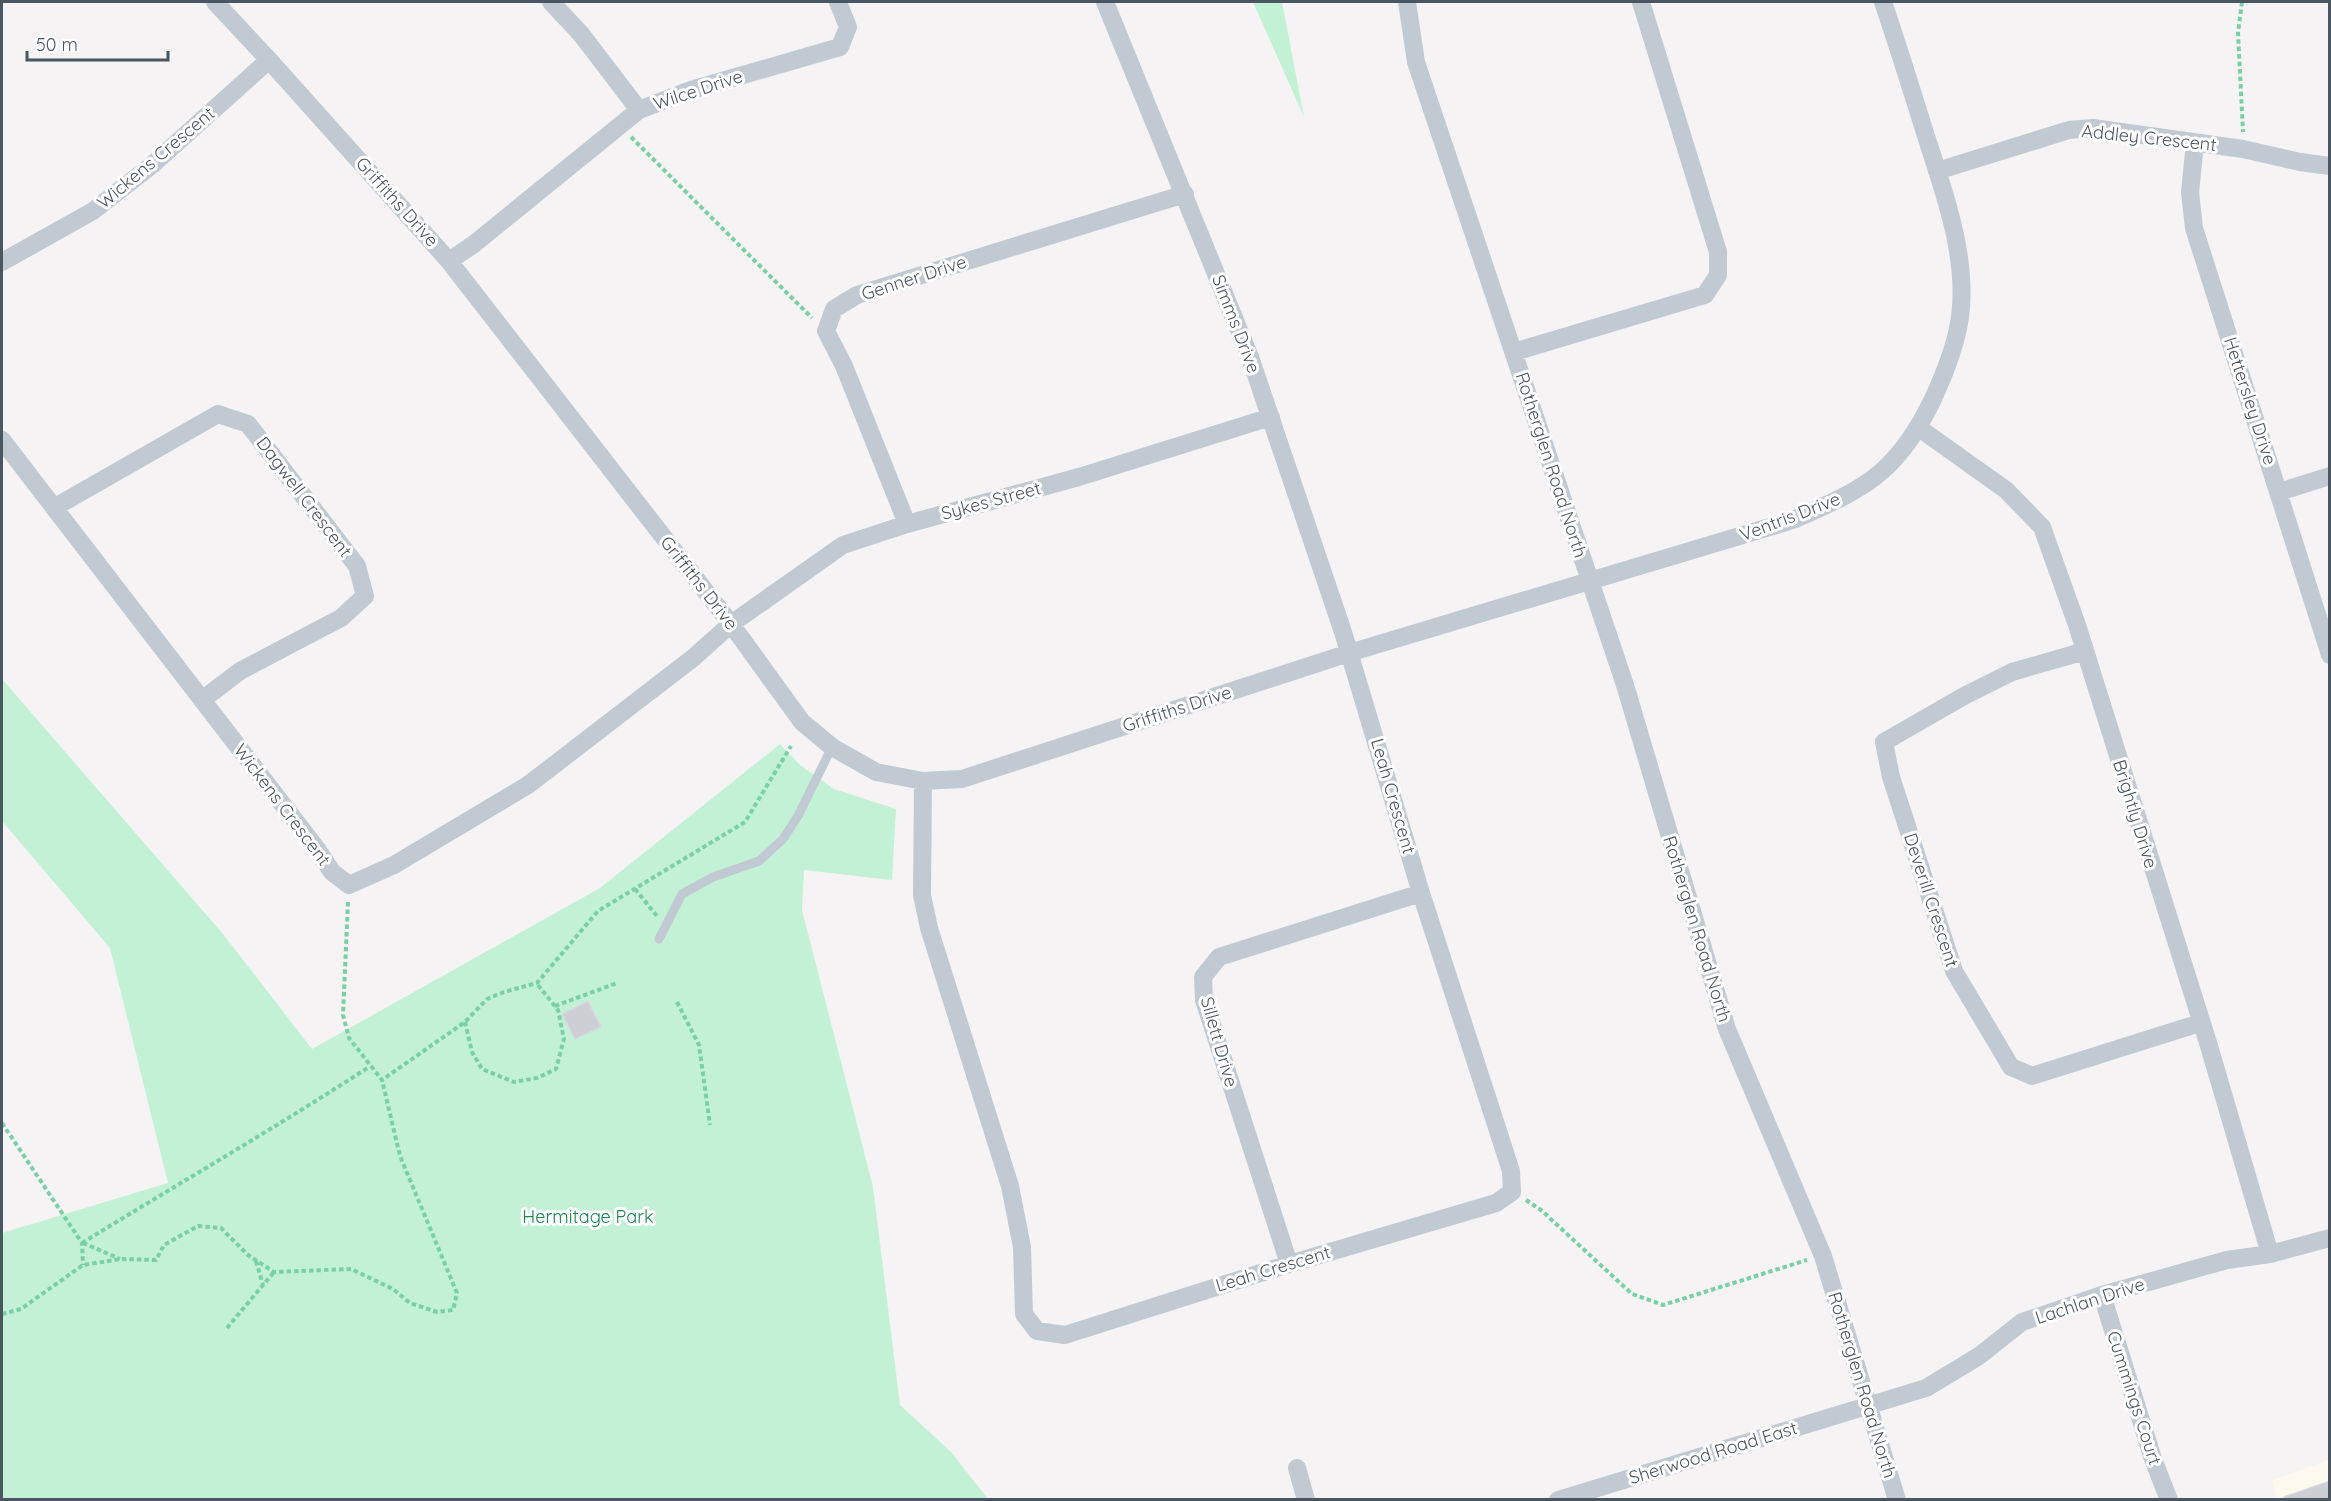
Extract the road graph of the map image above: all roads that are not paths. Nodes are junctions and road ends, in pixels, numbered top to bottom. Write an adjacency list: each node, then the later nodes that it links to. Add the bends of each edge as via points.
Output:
1 (214, 2): 8 (street, Griffiths Drive)
2 (551, 2): 9 (street)
3 (838, 2): 9 (street, Wilce Drive, via 848,27 840,47 691,90)
4 (1105, 2): 13 (street, Simms Drive)
5 (1407, 2): 16 (street, Rotherglen Road North, via 1416,62)
6 (1641, 2): 16 (street, Rotherglen Road North, via 1718,252 1718,275 1705,295)
7 (1884, 2): 12 (street, Ventris Drive)
8 (269, 60): 14 (street, Griffiths Drive); 15 (street, Wickens Crescent, via 153,165 93,211)
9 (639, 110): 14 (street, Wilce Drive)
10 (2195, 143): 11 (street, Addley Crescent); 12 (street, Addley Crescent, via 2093,128 2069,130); 21 (street, Hettersley Drive, via 2190,192 2194,228)
11 (2330, 166)
12 (1937, 171): 18 (street, Ventris Drive, via 1960,267 1960,316 1952,352)
13 (1185, 194): 17 (street, Simms Drive); 23 (street, Genner Drive, via 857,295 834,309 826,331 844,366)
14 (449, 261): 25 (street, Griffiths Drive)
15 (2, 262)
16 (1514, 352): 24 (street, Rotherglen Road North)
17 (1271, 417): 23 (street, Sykes Street, via 1079,477); 27 (street, Simms Drive)
18 (1919, 428): 24 (street, Ventris Drive, via 1881,472 1843,498 1793,519); 26 (street, Brightly Drive, via 2006,490 2042,527)
19 (2, 440): 22 (street, Wickens Crescent)
20 (2330, 476): 21 (street)
21 (2279, 492): 28 (street, Hettersley Drive)
22 (55, 507): 29 (street, Wickens Crescent); 29 (street, Dagwell Crescent, via 218,414 248,424 357,566 365,596 342,618 240,671)
23 (907, 524): 25 (street, Sykes Street, via 843,545)
24 (1590, 582): 27 (street, Ventris Drive); 39 (street, Rotherglen Road North, via 1625,685 1727,1029 1823,1256)
25 (731, 624): 29 (street, Wickens Crescent, via 693,658 528,785 394,865 349,885 332,872); 30 (street, Griffiths Drive, via 802,722)
26 (2085, 651): 34 (street, Brightly Drive); 34 (street, Deverill Crescent, via 2012,672 1884,742 1891,777 1954,971 2011,1067 2032,1076)
27 (1349, 653): 31 (street, Griffiths Drive, via 962,778); 32 (street, Leah Crescent)
28 (2330, 655)
29 (202, 700)
30 (832, 747): 31 (street, Griffiths Drive, via 876,772); 33 (lane, via 783,839 759,861 713,877 682,894)
31 (923, 781): 37 (street, Leah Crescent, via 922,895 1010,1186 1022,1246 1024,1314 1037,1331 1065,1335)
32 (1421, 893): 37 (street, Sillett Drive, via 1219,957 1203,977 1204,1000); 37 (street, Leah Crescent, via 1511,1171 1512,1192 1496,1203)
33 (659, 939)
34 (2200, 1023): 36 (street, Brightly Drive)
35 (2330, 1238): 36 (street, Lachlan Drive)
36 (2270, 1254): 38 (street, Lachlan Drive, via 2227,1260)
37 (1289, 1264)
38 (2102, 1295): 39 (street, Lachlan Drive, via 2022,1322 1979,1356 1926,1388); 44 (street, Cummings Court)
39 (1868, 1406): 42 (street, Sherwood Road East); 43 (street, Rotherglen Road North)
40 (1296, 1468): 41 (street)
41 (1306, 1500)
42 (1558, 1500)
43 (1897, 1500)
44 (2169, 1500)

